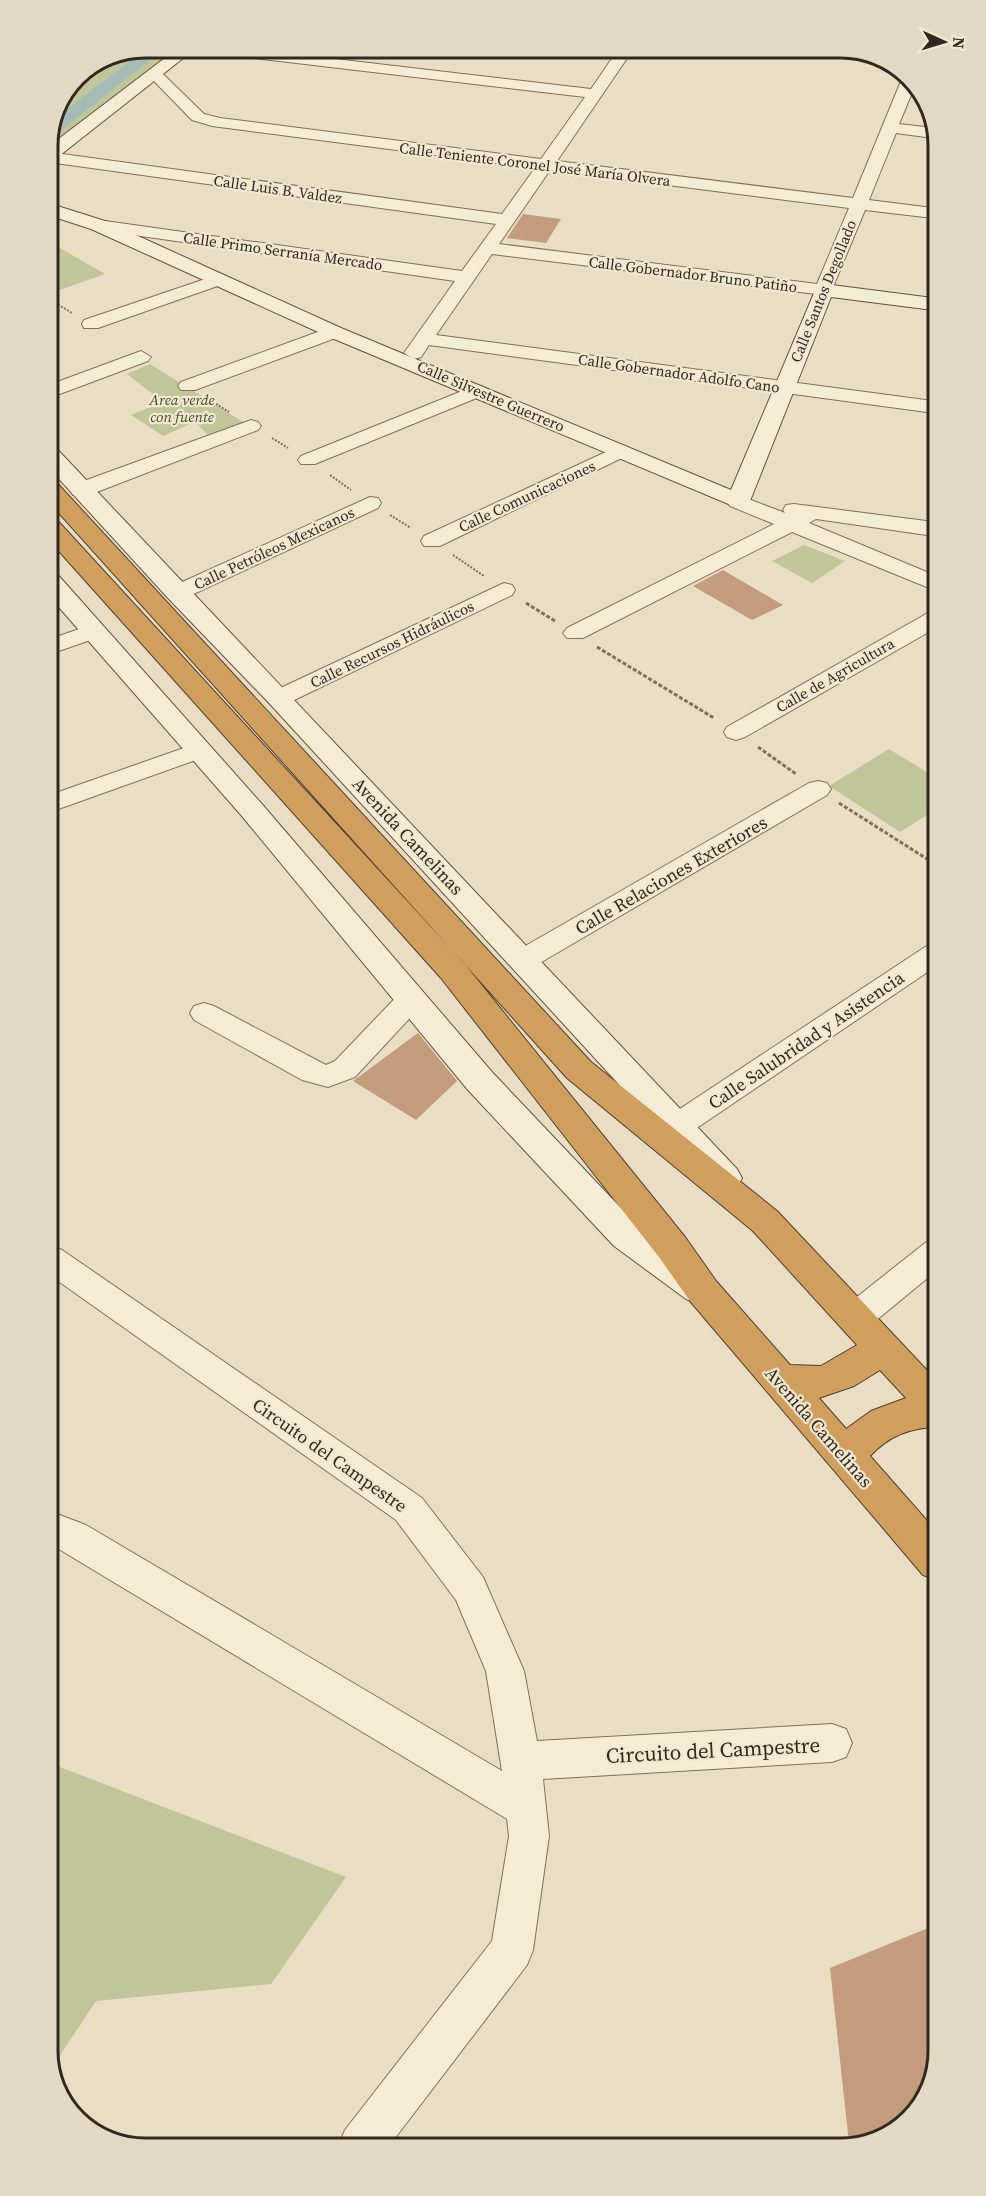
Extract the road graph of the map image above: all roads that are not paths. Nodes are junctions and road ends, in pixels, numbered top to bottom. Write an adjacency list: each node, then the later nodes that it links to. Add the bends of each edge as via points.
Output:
1 (175, 58): 4 (main road)
2 (291, 58): 6 (street)
3 (620, 59): 6 (street)
4 (155, 74): 9 (main road); 11 (street, Calle Teniente Coronel José María Olvera, via 198,117 218,123)
5 (906, 88): 7 (street, Calle Santos Degollado)
6 (595, 94): 11 (street)
7 (890, 128): 8 (street); 12 (street, Calle Santos Degollado)
8 (926, 132)
9 (59, 148)
10 (59, 159): 15 (street, Calle Luis B. Valdez)
11 (545, 166): 12 (street, Calle Teniente Coronel José María Olvera); 15 (street)
12 (859, 204): 13 (street, Calle Teniente Coronel José María Olvera); 20 (street, Calle Santos Degollado)
13 (928, 212)
14 (59, 213): 16 (main road, Calle Silvestre Guerrero)
15 (508, 220): 17 (street)
16 (98, 225): 18 (street, Calle Primo Serranía Mercado); 19 (main road, Calle Silvestre Guerrero)
17 (489, 248): 18 (street); 20 (street, Calle Gobernador Bruno Patiño)
18 (467, 277): 24 (street)
19 (220, 279): 22 (street); 23 (main road, Calle Silvestre Guerrero)
20 (824, 290): 21 (main road, Calle Gobernador Bruno Patiño); 28 (main road, Calle Santos Degollado)
21 (928, 303)
22 (91, 324)
23 (334, 333): 26 (main road, Calle Silvestre Guerrero); 27 (street)
24 (425, 339): 26 (street); 28 (street, Calle Gobernador Adolfo Cano)
25 (141, 357): 29 (street)
26 (408, 361): 30 (main road, Calle Silvestre Guerrero)
27 (188, 386)
28 (784, 387): 31 (street, Calle Gobernador Adolfo Cano); 37 (main road, Calle Santos Degollado)
29 (59, 388)
30 (477, 391): 33 (main road, Calle Silvestre Guerrero); 34 (street)
31 (928, 406)
32 (251, 426): 39 (street)
33 (621, 451): 37 (main road, Calle Silvestre Guerrero); 43 (street, Calle Comunicaciones)
34 (308, 460)
35 (59, 467): 39 (main road, Avenida Camelinas)
36 (59, 493): 39 (highway, Avenida Camelinas)
37 (738, 501): 40 (street); 41 (street, Calle Silvestre Guerrero)
38 (370, 503): 48 (street, Calle Petróleos Mexicanos)
39 (90, 510): 48 (main road, Avenida Camelinas); 63 (highway, Avenida Camelinas, via 579,1070)
40 (814, 512): 41 (street); 42 (street)
41 (791, 525): 45 (street, Calle Silvestre Guerrero); 51 (street)
42 (928, 528)
43 (432, 541)
44 (59, 545): 66 (highway, Avenida Camelinas, via 452,970)
45 (928, 581)
46 (504, 590): 53 (street, Calle Recursos Hidráulicos)
47 (59, 591): 50 (main road, Avenida Camelinas)
48 (177, 593): 53 (main road, Avenida Camelinas)
49 (928, 622): 54 (street, Calle de Agricultura)
50 (94, 631): 52 (street); 55 (main road, Avenida Camelinas)
51 (575, 633)
52 (59, 644)
53 (279, 698): 59 (main road, Avenida Camelinas)
54 (735, 732)
55 (198, 751): 57 (street); 60 (main road, Avenida Camelinas)
56 (818, 789): 59 (street, Calle Relaciones Exteriores)
57 (59, 801)
58 (928, 959): 62 (street, Calle Salubridad y Asistencia)
59 (524, 960): 62 (main road, Avenida Camelinas)
60 (412, 998): 61 (street, via 345,1069 328,1076 312,1072); 66 (main road, Avenida Camelinas, via 480,1080 626,1236)
61 (204, 1013)
62 (677, 1126): 63 (main road, Avenida Camelinas)
63 (765, 1221): 67 (highway, Avenida Camelinas)
64 (928, 1259): 67 (street)
65 (58, 1264): 76 (street, Circuito del Campestre, via 409,1509 470,1589 505,1671)
66 (703, 1291): 69 (highway, Avenida Camelinas)
67 (855, 1318): 68 (highway, Avenida Camelinas)
68 (880, 1345): 69 (highway, via 877,1352 856,1366 819,1383); 70 (highway, Avenida Camelinas)
69 (778, 1378): 72 (highway, Avenida Camelinas)
70 (928, 1396)
71 (928, 1412): 72 (highway, via 908,1414 871,1428)
72 (846, 1459): 74 (highway, Avenida Camelinas)
73 (58, 1531): 77 (street)
74 (928, 1552)
75 (832, 1743): 76 (street, Circuito del Campestre)
76 (521, 1761): 77 (street, Circuito del Campestre)
77 (526, 1808): 78 (street, Circuito del Campestre, via 529,1836 512,1950)
78 (368, 2137)

